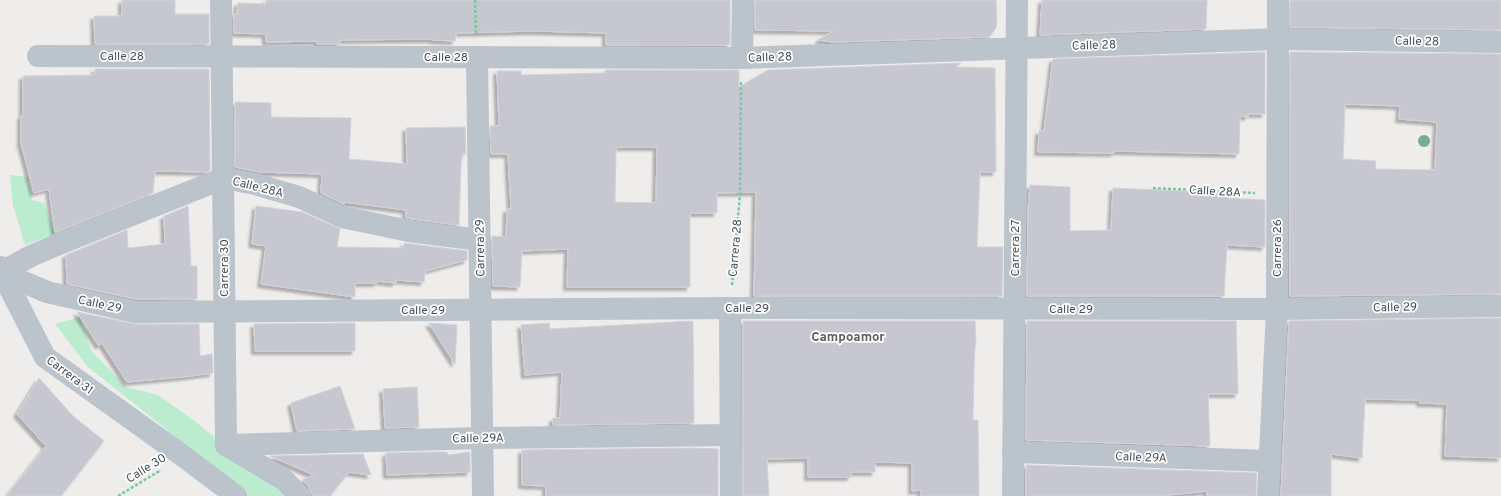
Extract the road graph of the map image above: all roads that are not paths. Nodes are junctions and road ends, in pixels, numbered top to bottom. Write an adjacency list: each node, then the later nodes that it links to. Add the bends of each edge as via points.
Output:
1 (221, 0): 9 (street, Carrera 30)
2 (742, 0): 11 (street)
3 (1017, 0): 7 (street, Carrera 27)
4 (1278, 0): 5 (street, Carrera 26)
5 (1277, 39): 6 (street, Calle 28); 7 (street, Calle 28); 18 (street, Carrera 26)
6 (1501, 42)
7 (1017, 48): 11 (street, Calle 28); 17 (street, Carrera 27)
8 (38, 56): 9 (street, Calle 28)
9 (222, 56): 10 (street, Calle 28); 12 (street, Carrera 30)
10 (477, 57): 11 (street, Calle 28); 13 (street, Carrera 29)
11 (742, 58)
12 (224, 178): 13 (street, Calle 28A, via 299,197 342,217 409,231); 14 (street, Calle 28A, via 59,244); 20 (street, Carrera 30)
13 (480, 240): 19 (street, Carrera 29)
14 (0, 272): 20 (street, Calle 29, via 47,292 135,312); 26 (street, Carrera 31, via 45,357)
15 (1501, 306): 18 (street, Calle 29)
16 (730, 308): 17 (street, Calle 29); 19 (street, Calle 29); 21 (street)
17 (1015, 309): 18 (street, Calle 29); 24 (street, Carrera 27)
18 (1277, 309): 25 (street, Carrera 26)
19 (480, 310): 20 (street, Calle 29); 22 (street, Carrera 29)
20 (224, 312): 23 (street, Carrera 30)
21 (730, 435): 22 (street, Calle 29A); 29 (street)
22 (482, 438): 23 (street, Calle 29A); 28 (street, Carrera 29)
23 (226, 445): 27 (street, via 282,479)
24 (1013, 452): 25 (street, Calle 29A); 30 (street, Carrera 27)
25 (1268, 461): 31 (street, Carrera 26)
26 (236, 496)
27 (300, 496)
28 (483, 496)
29 (731, 496)
30 (1013, 496)
31 (1268, 496)

